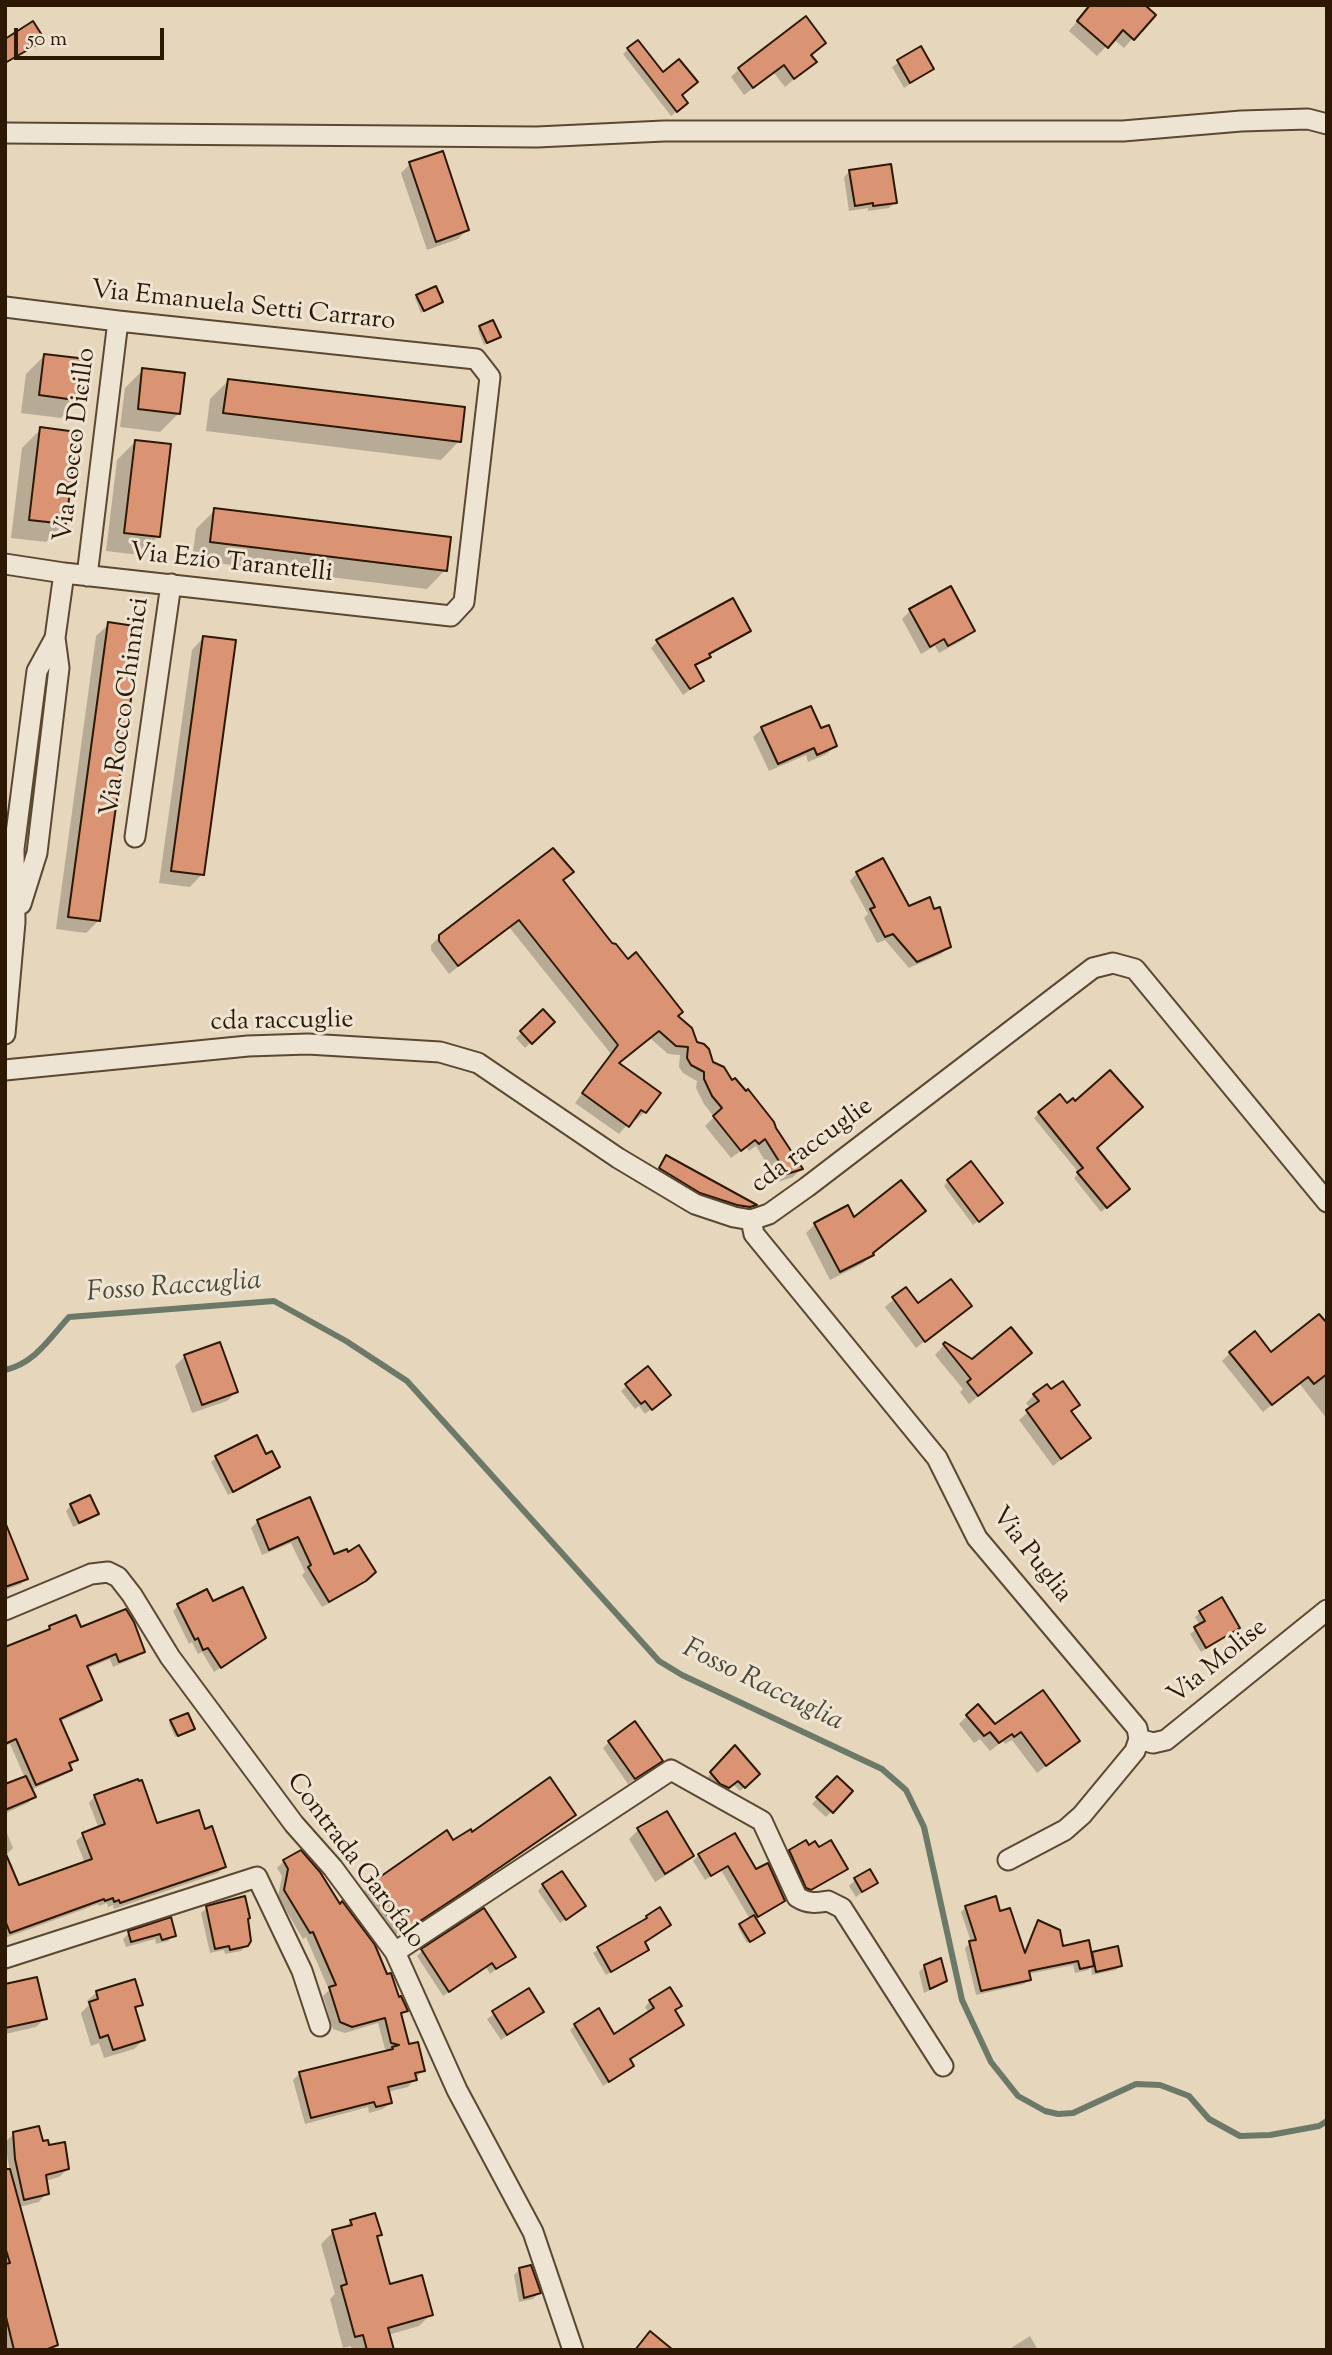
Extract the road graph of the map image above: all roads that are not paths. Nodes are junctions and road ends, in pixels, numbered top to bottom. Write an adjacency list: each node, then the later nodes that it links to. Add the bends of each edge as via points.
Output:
1 (1327, 124): 2 (street, via 1308,119 1123,131 664,131 537,138)
2 (5, 134)
3 (5, 307): 4 (street, Via Emanuela Setti Carraro)
4 (118, 321): 7 (street, Via Rocco Dicillo); 9 (street, Via Emanuela Setti Carraro, via 476,359 490,377 464,602)
5 (5, 564): 6 (street, Via Ezio Tarantelli)
6 (64, 573): 7 (street, Via Ezio Tarantelli); 11 (street, via 55,638 59,668 37,853 15,922)
7 (87, 576): 8 (street, Via Ezio Tarantelli)
8 (171, 584): 9 (street, Via Ezio Tarantelli); 10 (street, Via Rocco Chinnici)
9 (451, 616)
10 (135, 837)
11 (5, 1034)
12 (5, 1070): 14 (street, cda raccuglie, via 248,1046 308,1044 440,1052 478,1063 695,1204)
13 (1327, 1202): 14 (street, cda raccuglie, via 1135,970 1113,963 1093,968 807,1187 769,1214)
14 (751, 1220): 17 (street, Via Puglia, via 754,1234 937,1458 977,1538 1137,1728)
15 (5, 1610): 19 (street, Contrada Garofalo, via 91,1574 108,1572 118,1577 184,1677)
16 (1327, 1610): 17 (street, Via Molise, via 1166,1740)
17 (1139, 1740): 18 (street, via 1082,1815 1065,1830)
18 (1008, 1860)
19 (395, 1952): 22 (street, via 671,1770 762,1821 797,1897 842,1908); 23 (street, Contrada Garofalo, via 457,2090 533,2232)
20 (5, 1958): 21 (street, via 257,1877 302,1971)
21 (320, 2026)
22 (943, 2066)
23 (573, 2350)

